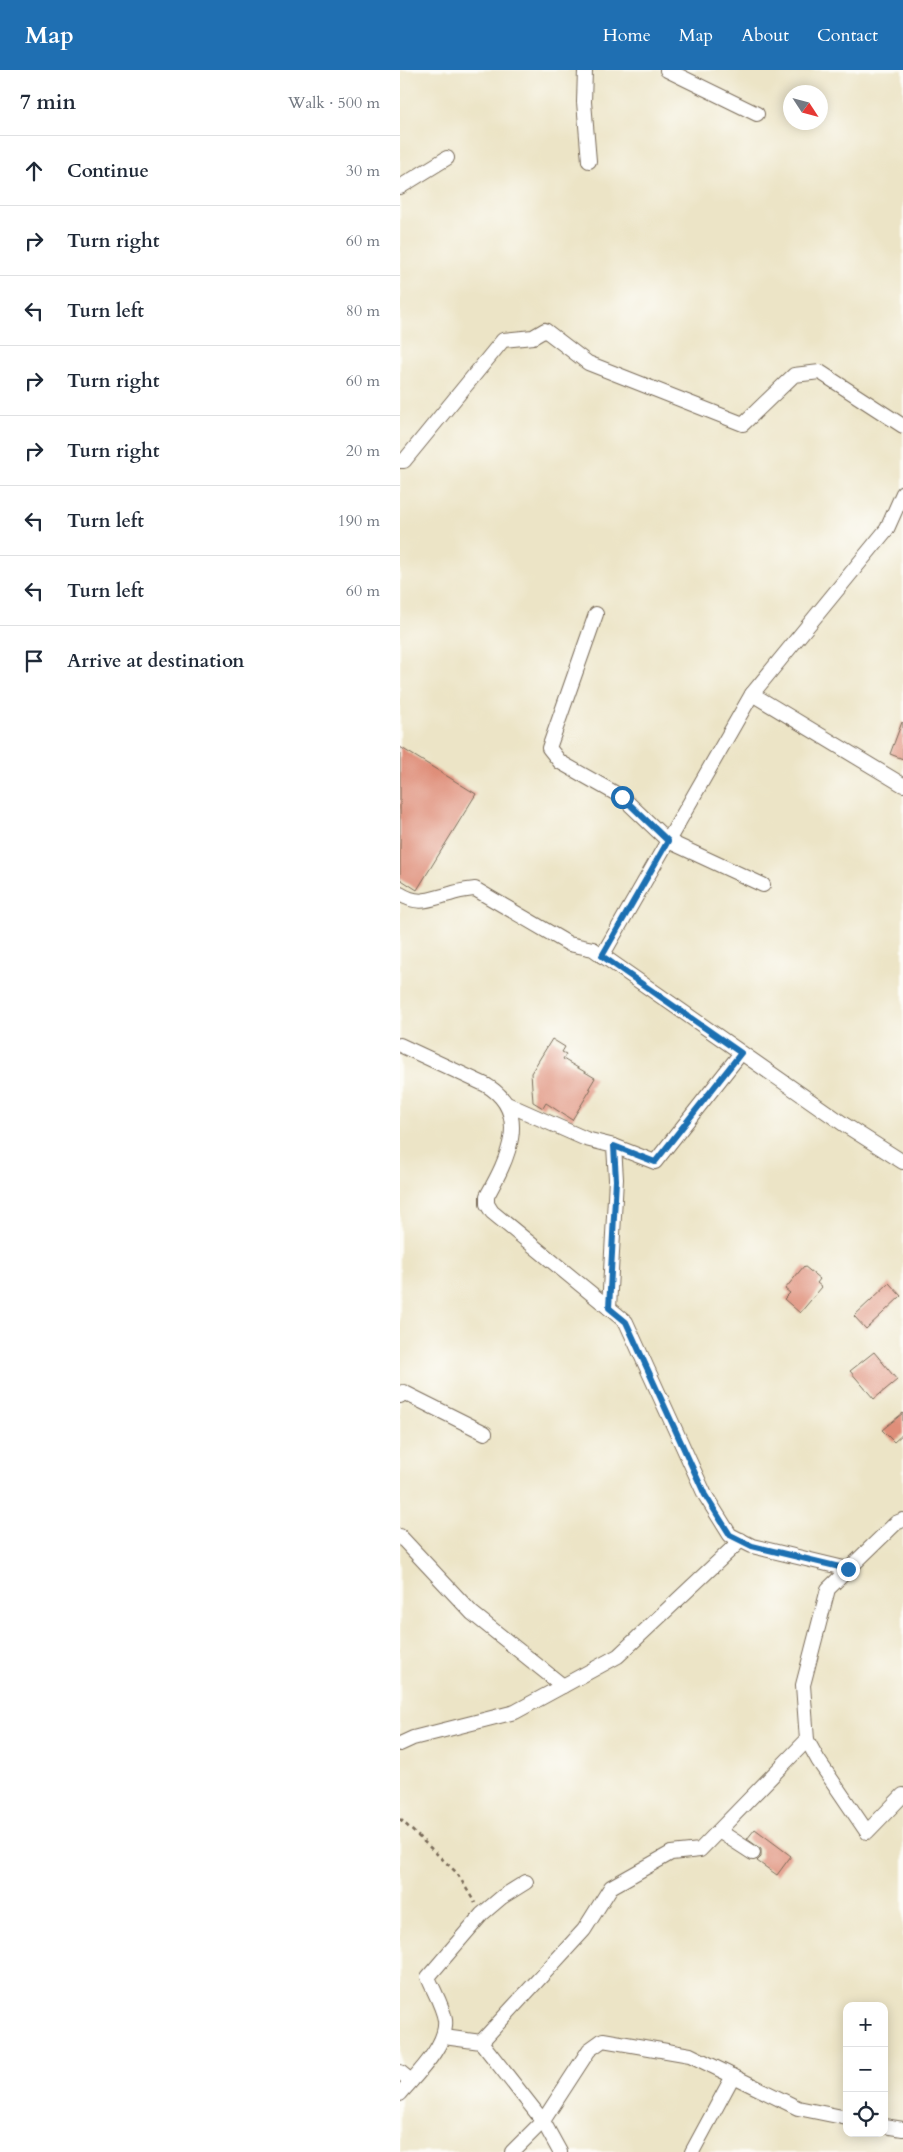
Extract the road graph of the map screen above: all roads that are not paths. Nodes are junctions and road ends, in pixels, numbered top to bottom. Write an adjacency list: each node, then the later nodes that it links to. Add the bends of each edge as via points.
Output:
1 (585, 70): 5 (street)
2 (667, 70): 3 (street)
3 (757, 114)
4 (447, 158): 6 (street)
5 (589, 161)
6 (400, 188)
7 (903, 426): 8 (street, via 820,372 794,376 743,424 588,363 545,330 533,337 503,340 404,461)
8 (400, 461)
9 (903, 493): 11 (street, via 887,529)
10 (596, 614): 13 (street, via 549,748 560,762 622,797)
11 (752, 694): 12 (street); 13 (street)
12 (903, 785)
13 (668, 841): 14 (street); 16 (street)
14 (763, 885)
15 (400, 894): 16 (street, via 410,900 430,901 475,889 570,944)
16 (602, 956): 18 (street)
17 (400, 1045): 19 (street, via 486,1084 498,1091)
18 (741, 1053): 20 (street, via 655,1162); 21 (street)
19 (507, 1104): 20 (street, via 586,1139); 22 (street, via 513,1126 510,1148 487,1204 492,1212)
20 (614, 1146): 22 (street, via 616,1180)
21 (903, 1162)
22 (609, 1308): 27 (street, via 626,1322 705,1495 730,1535)
23 (400, 1396): 24 (street, via 403,1392)
24 (484, 1434)
25 (903, 1520): 28 (street)
26 (400, 1536): 29 (street, via 472,1613)
27 (741, 1540): 28 (street, via 752,1546); 29 (street, via 618,1656)
28 (848, 1569): 30 (street, via 828,1589 803,1685)
29 (563, 1686): 31 (street, via 515,1712)
30 (807, 1740): 32 (street, via 867,1832); 33 (street)
31 (400, 1744)
32 (903, 1795)
33 (719, 1831): 34 (street); 37 (street, via 700,1850 671,1853 611,1887 584,1930)
34 (753, 1853)
35 (526, 1882): 36 (street, via 482,1914 428,1977 445,2020)
36 (444, 2037): 37 (street); 39 (street, via 425,2065)
37 (481, 2042): 42 (street)
38 (733, 2076): 41 (street, via 798,2108); 42 (street, via 690,2055 603,2040 589,2050); 47 (street)
39 (406, 2077): 40 (street)
40 (400, 2094)
41 (843, 2117)
42 (543, 2121): 45 (street); 46 (street)
43 (888, 2127): 44 (street)
44 (903, 2129)
45 (512, 2152)
46 (560, 2152)
47 (692, 2152)

